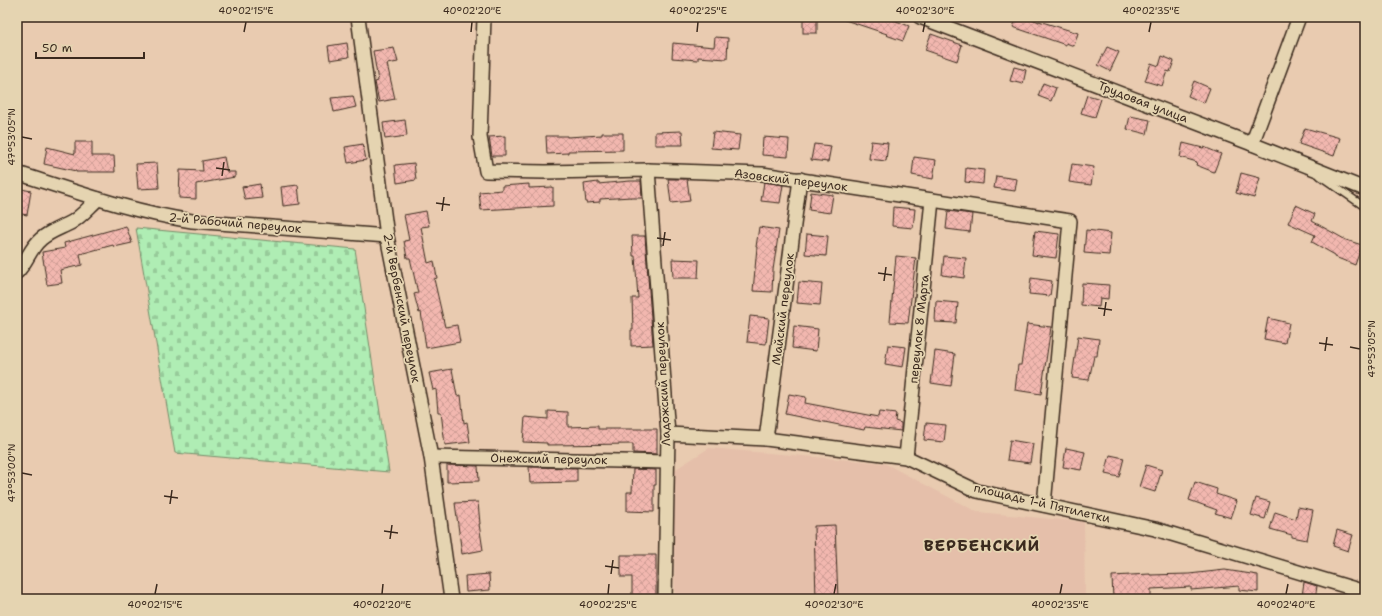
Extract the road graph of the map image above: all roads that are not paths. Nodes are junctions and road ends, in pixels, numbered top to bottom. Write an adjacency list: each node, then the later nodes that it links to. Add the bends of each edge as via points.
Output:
1 (358, 17): 14 (street, 2-й Вербенский переулок)
2 (484, 17): 7 (street, Азовский переулок, via 480,138 486,171)
3 (920, 17): 5 (street, Трудовая улица)
4 (1300, 17): 5 (street)
5 (1252, 144): 6 (street, Трудовая улица)
6 (1300, 163): 10 (street, Трудовая улица); 13 (lane)
7 (648, 170): 9 (street, Азовский переулок, via 762,174); 16 (street, Ладожский переулок)
8 (17, 173): 11 (street, 2-й Рабочий переулок)
9 (800, 179): 12 (street, Азовский переулок); 17 (street, Майский переулок)
10 (1365, 189)
11 (98, 199): 14 (street, 2-й Рабочий переулок, via 161,216 192,221); 15 (street, via 72,222 40,240)
12 (932, 200): 19 (street, переулок 8 Марта); 21 (street, Азовский переулок, via 1070,221)
13 (1365, 208)
14 (386, 236): 18 (street, 2-й Вербенский переулок)
15 (17, 272)
16 (668, 434): 17 (street, площадь 1-й Пятилетки); 20 (street, Ладожский переулок)
17 (766, 439): 19 (street, площадь 1-й Пятилетки)
18 (431, 457): 20 (street, Онежский переулок); 23 (street, 2-й Вербенский переулок)
19 (906, 457): 21 (street, площадь 1-й Пятилетки, via 978,491)
20 (667, 462): 24 (street, Ладожский переулок)
21 (1044, 505): 22 (street, площадь 1-й Пятилетки, via 1155,529)
22 (1365, 592)
23 (451, 599)
24 (665, 599)

